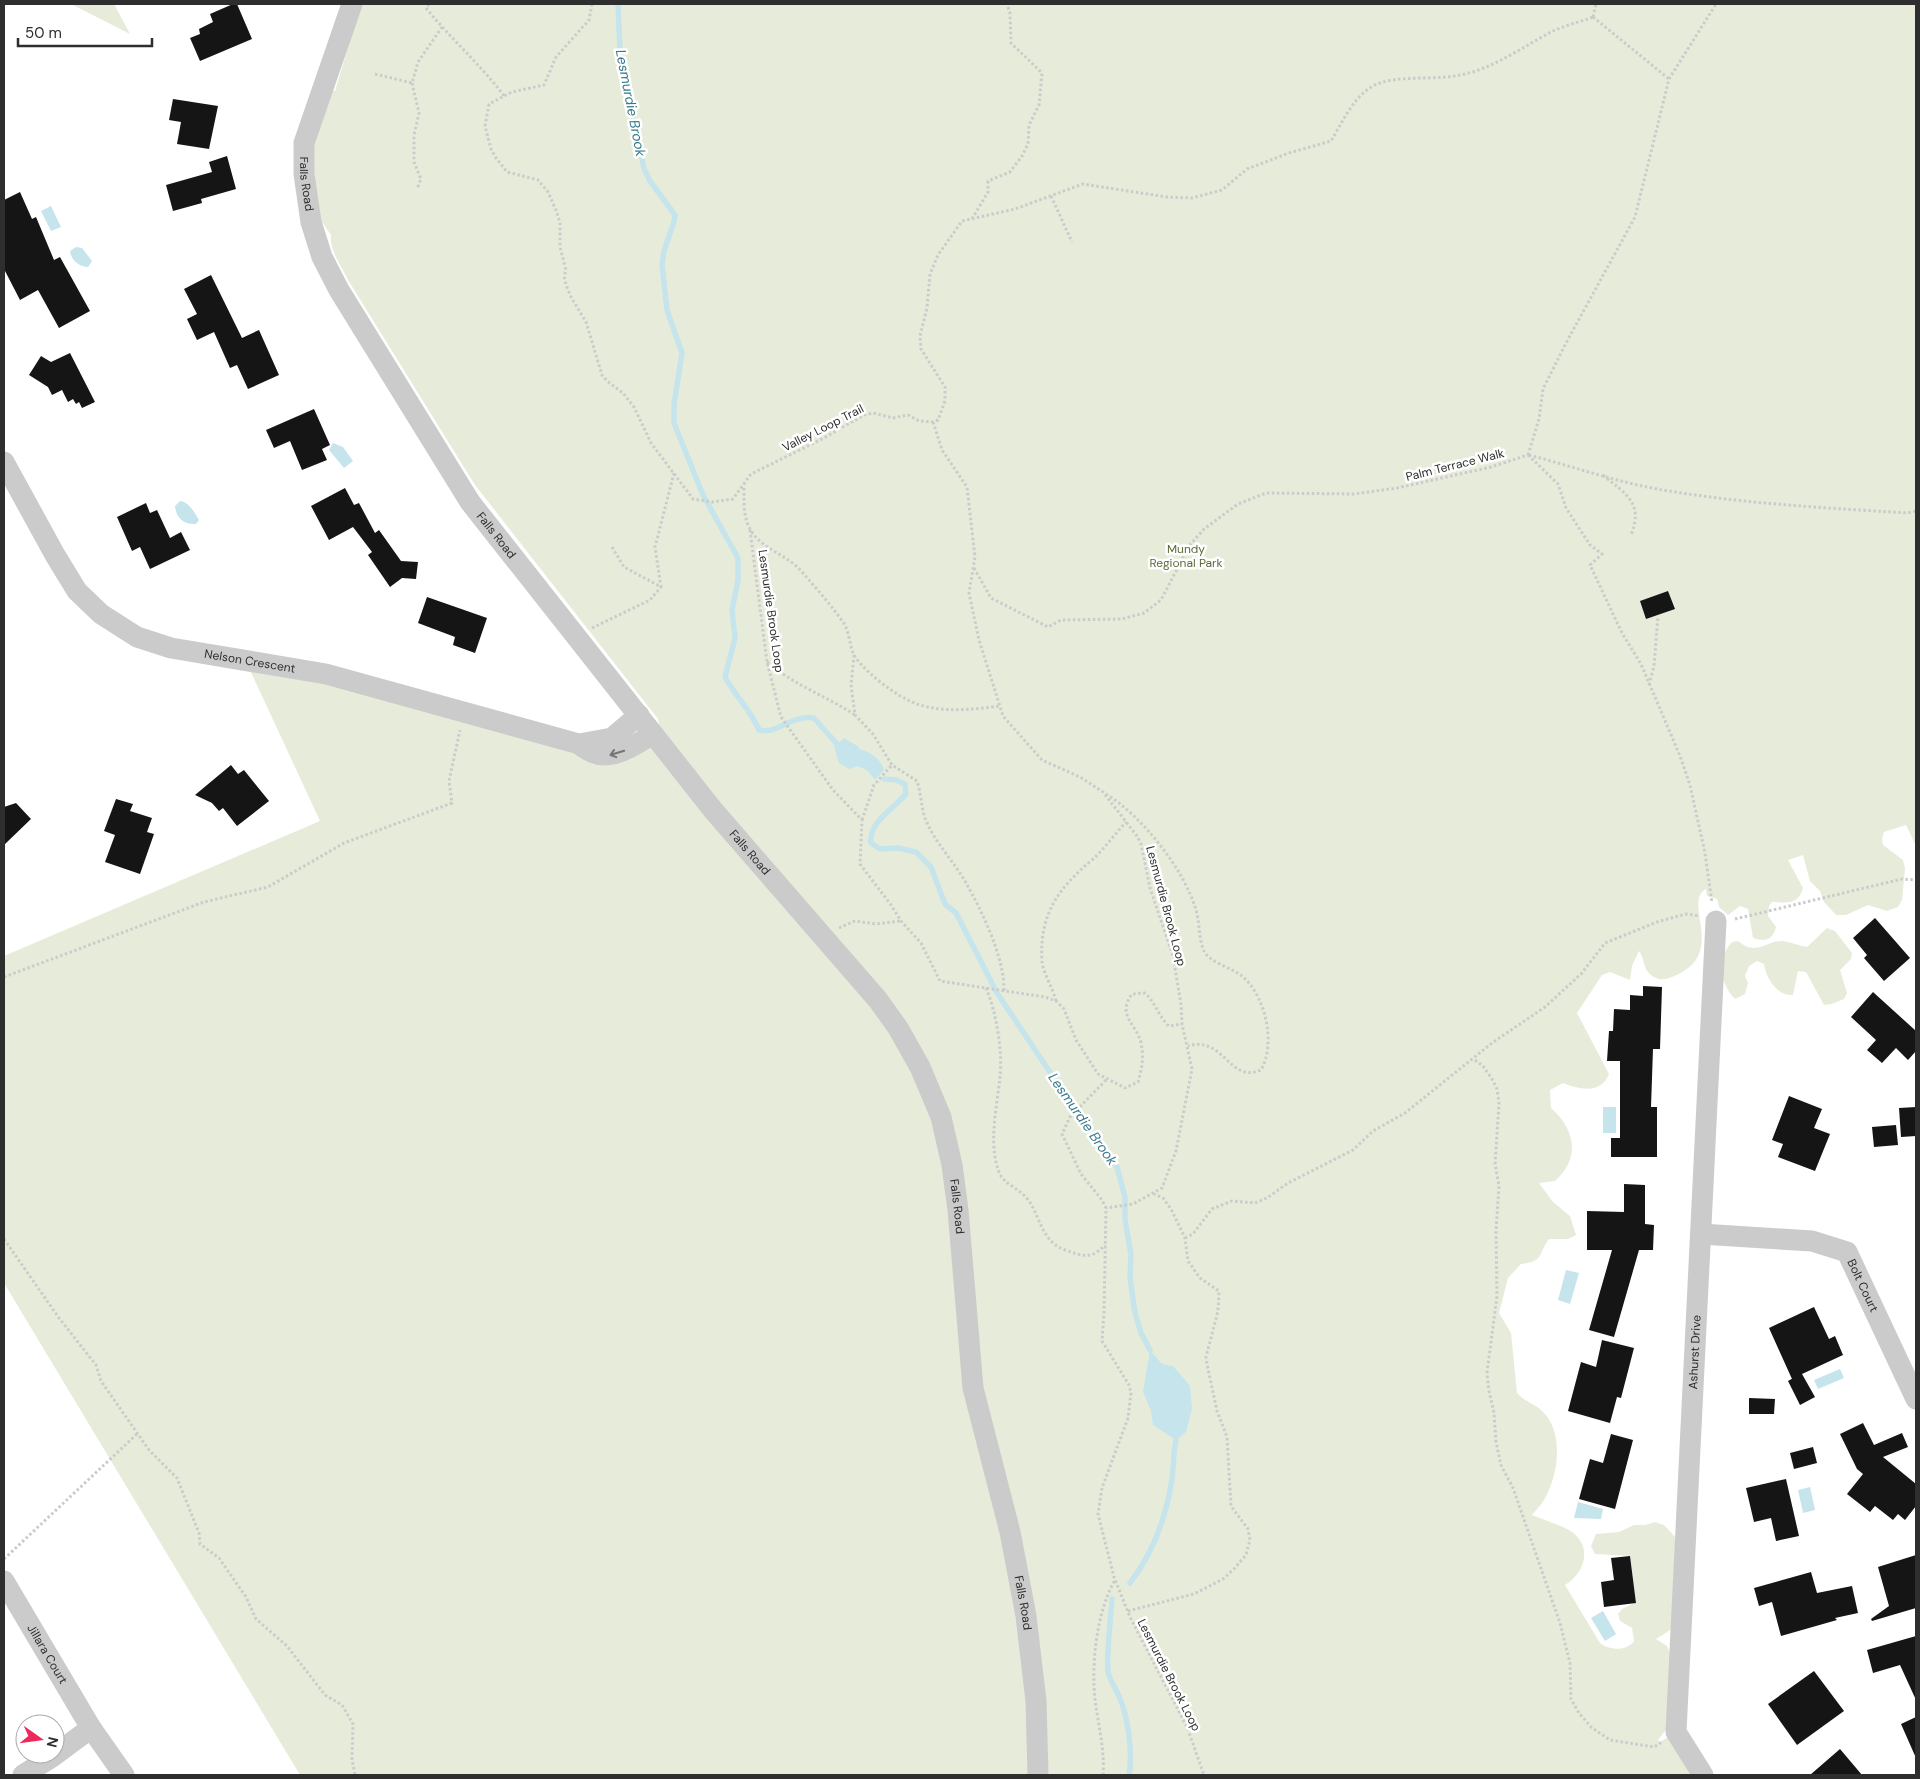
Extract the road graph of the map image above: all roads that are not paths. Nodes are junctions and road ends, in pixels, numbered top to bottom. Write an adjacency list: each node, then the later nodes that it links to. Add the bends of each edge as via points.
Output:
1 (352, 4): 3 (street, Falls Road, via 304,143 307,204 317,245 350,309 454,479)
2 (4, 462): 5 (street, Nelson Crescent, via 72,582 101,614 128,632 171,648 311,670)
3 (639, 715): 4 (street, Falls Road); 5 (street, Nelson Crescent, via 612,738)
4 (653, 734): 5 (street, Nelson Crescent, one-way to 5, via 612,756 593,753); 13 (street, Falls Road, via 718,816 878,1000 906,1041 928,1084 948,1141 958,1210 972,1379 1010,1532 1026,1616 1036,1701)
5 (579, 744)
6 (1716, 921): 7 (street, Ashurst Drive)
7 (1701, 1234): 8 (street, Bolt Court, via 1812,1241 1847,1252); 14 (street, Ashurst Drive, via 1676,1732)
8 (1916, 1399)
9 (4, 1581): 10 (street, Jillara Court)
10 (91, 1728): 11 (street); 12 (street, Jillara Court)
11 (23, 1775)
12 (124, 1775)
13 (1038, 1775)
14 (1703, 1775)

